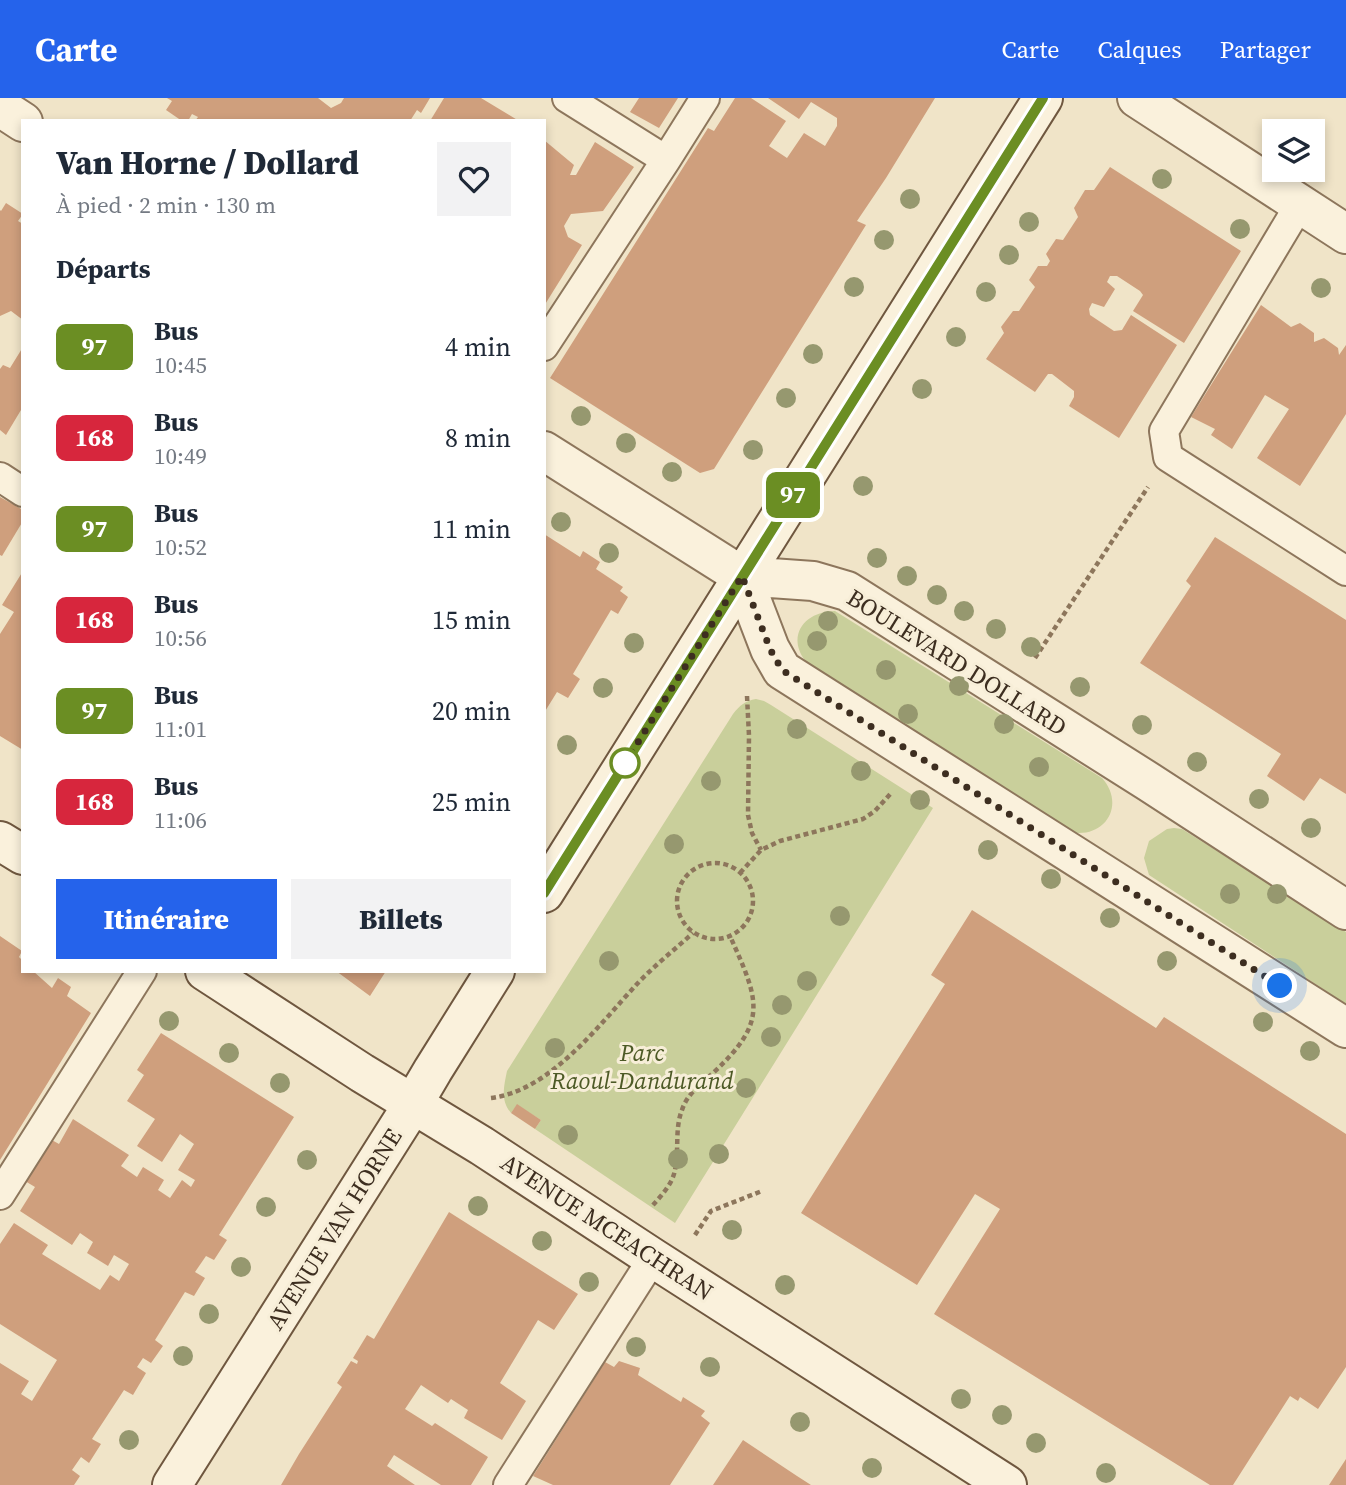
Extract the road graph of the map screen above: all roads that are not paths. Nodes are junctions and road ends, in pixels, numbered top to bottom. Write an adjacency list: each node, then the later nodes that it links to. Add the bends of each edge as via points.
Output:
1 (567, 98): 7 (lane)
2 (705, 98): 7 (lane)
3 (1043, 98): 15 (street)
4 (1137, 98): 8 (street)
5 (0, 107): 6 (street)
6 (21, 121)
7 (666, 160): 10 (lane)
8 (1300, 204): 9 (street); 14 (lane, via 1164,431 1168,457)
9 (1346, 234)
10 (546, 343)
11 (546, 452): 15 (street)
12 (0, 477): 13 (lane)
13 (21, 491)
14 (1346, 571)
15 (742, 576): 18 (street); 19 (street, BOULEVARD DOLLARD, via 813,581 847,591); 23 (street, via 782,670)
16 (0, 841): 17 (street)
17 (21, 854)
18 (546, 890)
19 (1346, 910)
20 (141, 973): 25 (lane)
21 (208, 973): 24 (street, AVENUE MCEACHRAN)
22 (494, 973): 24 (street, AVENUE VAN HORNE)
23 (1346, 1028)
24 (413, 1104): 26 (street, AVENUE MCEACHRAN); 27 (street, AVENUE VAN HORNE)
25 (0, 1195)
26 (653, 1258): 28 (lane); 29 (street, AVENUE MCEACHRAN)
27 (172, 1485)
28 (508, 1485)
29 (1007, 1485)

